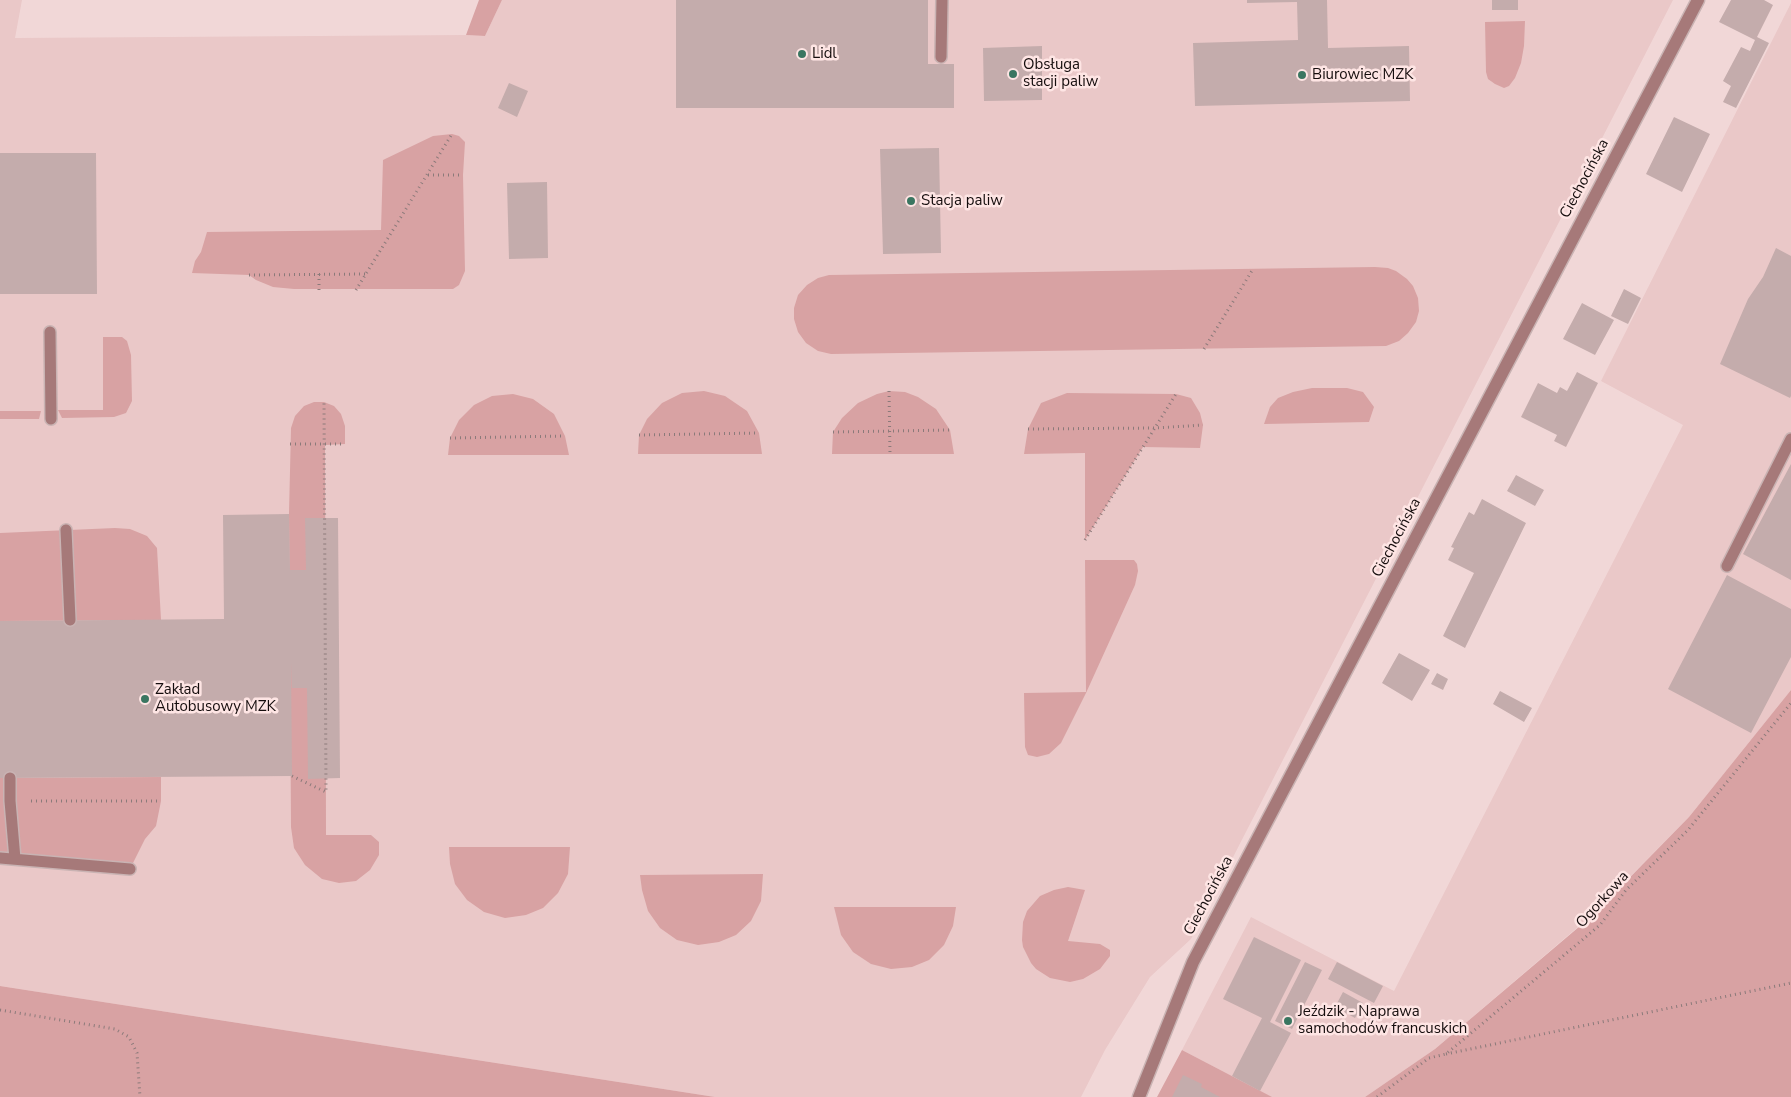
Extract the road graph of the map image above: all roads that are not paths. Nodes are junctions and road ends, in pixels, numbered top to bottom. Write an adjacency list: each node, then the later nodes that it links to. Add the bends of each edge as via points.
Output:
1 (942, 0): 3 (lane)
2 (1698, 0): 14 (street, Ciechocińska, via 1193,962)
3 (941, 57)
4 (50, 332): 5 (lane)
5 (51, 419)
6 (1791, 439): 8 (lane)
7 (66, 530): 9 (lane)
8 (1727, 566)
9 (70, 620)
10 (10, 778): 12 (lane)
11 (0, 858): 12 (lane)
12 (15, 858): 13 (lane)
13 (130, 868)
14 (1139, 1097)

